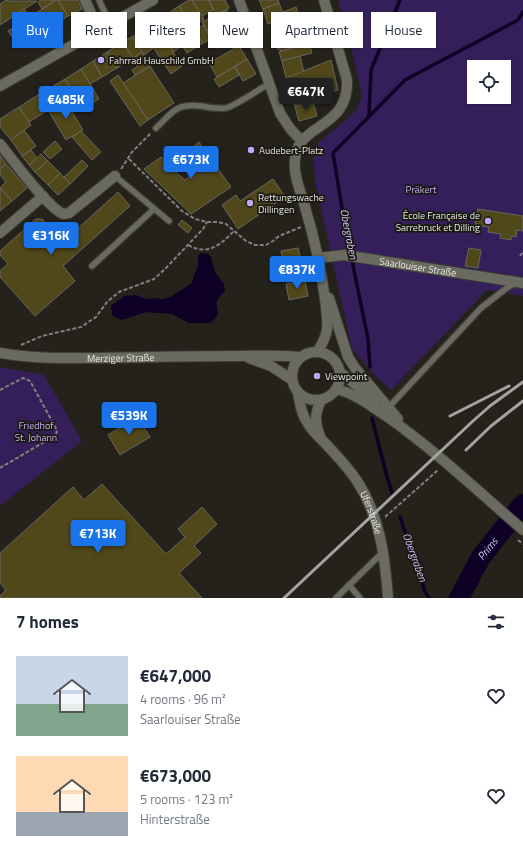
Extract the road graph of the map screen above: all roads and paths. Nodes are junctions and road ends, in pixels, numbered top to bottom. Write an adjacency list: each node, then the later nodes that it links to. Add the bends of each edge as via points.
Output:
1 (85, 0): 6 (main road)
2 (99, 0): 7 (lane)
3 (153, 0): 8 (main road)
4 (239, 0): 11 (main road)
5 (324, 0): 13 (main road, via 347,80 347,91 343,106 338,112)
6 (91, 12)
7 (104, 12)
8 (127, 15)
9 (71, 45): 10 (main road)
10 (2, 81)
11 (270, 83): 12 (lane, via 228,107 215,109 182,106); 13 (main road, via 280,113 288,127)
12 (156, 128): 15 (path, via 132,152)
13 (302, 140): 21 (main road, via 296,155 295,170)
14 (0, 144): 17 (main road)
15 (129, 159): 16 (path); 20 (path, via 182,211)
16 (115, 176): 17 (main road, via 69,213 58,212); 18 (lane)
17 (43, 196): 23 (main road)
18 (154, 209): 19 (lane); 28 (lane)
19 (169, 221)
20 (206, 222): 22 (path, via 226,224); 24 (path)
21 (310, 225): 22 (path, via 294,229 266,245 250,243); 27 (main road)
22 (234, 231): 24 (path, via 211,249 195,249)
23 (0, 233)
24 (188, 245): 33 (path, via 154,278 118,292 96,317 82,327 42,336)
25 (523, 252): 26 (path)
26 (520, 256)
27 (318, 258): 29 (main road); 30 (main road, Saarlouiser Straße, via 344,255)
28 (92, 266)
29 (322, 275): 31 (main road, via 328,328); 43 (main road, via 348,357)
30 (520, 282): 43 (lane, via 508,287 481,308)
31 (326, 338): 32 (main road); 34 (main road)
32 (318, 351): 34 (main road); 36 (main road, via 305,353)
33 (2, 354): 35 (main road, Merziger Straße, via 64,358)
34 (329, 355): 37 (main road)
35 (241, 356): 36 (main road, Merziger Straße); 38 (main road, Merziger Straße, via 271,366)
36 (300, 357): 38 (main road, via 294,363)
37 (340, 372): 39 (main road); 44 (main road)
38 (291, 379): 41 (main road)
39 (336, 389): 42 (main road); 45 (main road, via 362,399)
40 (0, 390): 48 (path, via 23,378 30,380 57,430 56,436)
41 (298, 393): 42 (main road, via 306,398); 46 (main road, Uferstraße, via 306,422)
42 (321, 400): 46 (main road, Uferstraße, via 315,418 316,427)
43 (388, 408): 44 (main road)
44 (401, 423): 45 (main road)
45 (416, 437): 47 (main road)
46 (323, 441): 51 (main road, Uferstraße, via 346,466 365,493 378,523)
47 (446, 463): 49 (path); 50 (main road)
48 (0, 468)
49 (390, 513)
50 (523, 530)
51 (382, 553): 52 (lane); 55 (main road, Uferstraße)
52 (349, 585): 53 (lane); 54 (lane)
53 (336, 598)
54 (360, 598)
55 (388, 598)

